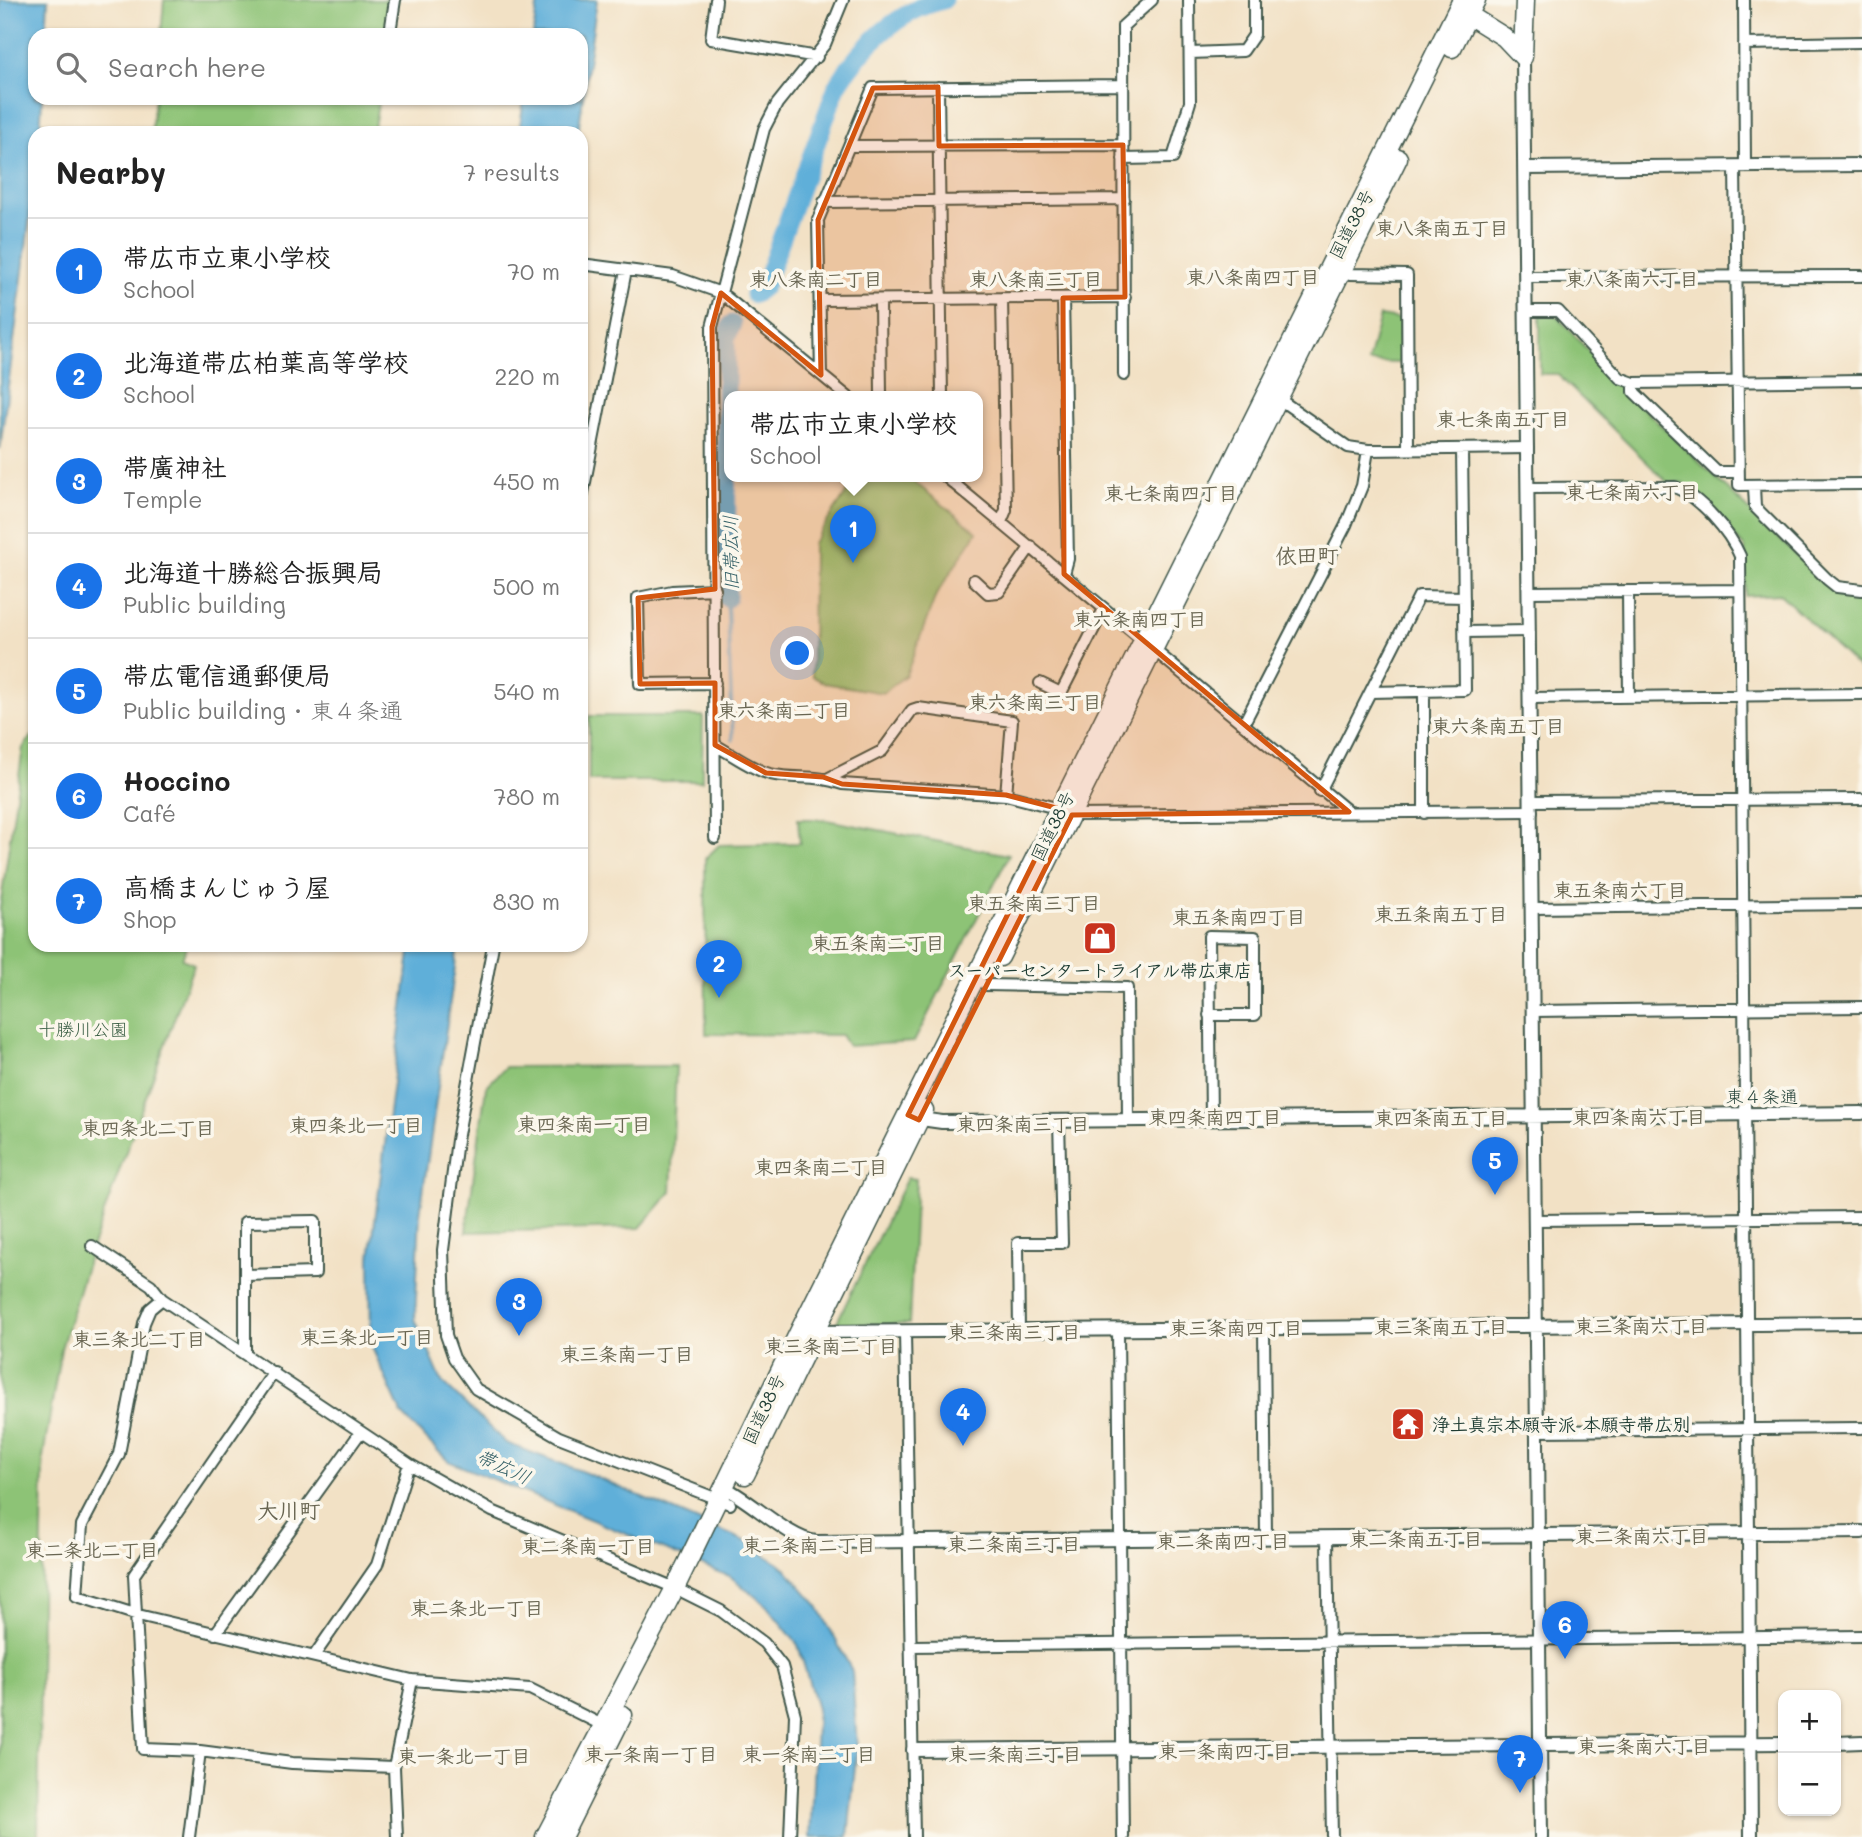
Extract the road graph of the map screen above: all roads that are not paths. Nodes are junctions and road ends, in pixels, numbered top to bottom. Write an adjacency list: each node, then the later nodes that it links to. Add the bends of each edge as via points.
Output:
1 (395, 0): 10 (street)
2 (716, 0): 14 (street, via 710,39)
3 (843, 0): 14 (street)
4 (1152, 0): 16 (street, via 1123,26)
5 (1189, 0): 13 (street)
6 (1254, 0): 13 (street, via 1254,35 1243,51)
7 (1525, 0): 15 (highway)
8 (1744, 0): 12 (street)
9 (1466, 5): 15 (highway); 30 (highway, 国道38号); 74 (highway, 国道38号)
10 (391, 26)
11 (1862, 42): 12 (street)
12 (1744, 44): 23 (street)
13 (1191, 53): 21 (street, via 1190,103 1173,158)
14 (817, 57): 34 (street, via 778,104 764,129)
15 (1523, 57): 24 (street)
16 (1122, 85): 17 (street); 18 (street)
17 (938, 87): 19 (street, via 873,88); 20 (street)
18 (1123, 145): 20 (street); 21 (street)
19 (849, 146): 20 (street); 26 (street)
20 (939, 146): 27 (street)
21 (1123, 159): 25 (street)
22 (1862, 165): 23 (street)
23 (1740, 166): 24 (street); 33 (street)
24 (1525, 168): 32 (street)
25 (1124, 199): 27 (street); 35 (street)
26 (824, 202): 27 (street); 39 (street, via 818,220)
27 (940, 202): 38 (street)
28 (588, 265): 29 (street)
29 (623, 269): 34 (street, via 673,276); 55 (street)
30 (1343, 270): 50 (highway, 国道38号); 52 (street, via 1407,275)
31 (1862, 276): 33 (street)
32 (1526, 277): 33 (street); 41 (street)
33 (1737, 277): 45 (street)
34 (721, 293): 42 (street); 65 (street, via 712,327)
35 (1125, 297): 37 (street); 43 (street)
36 (1002, 298): 37 (street); 38 (street); 61 (street, via 1006,510)
37 (1063, 298): 63 (street, via 1068,559)
38 (940, 299): 40 (street); 49 (street)
39 (821, 300): 40 (street); 42 (street)
40 (880, 300): 48 (street)
41 (1527, 311): 46 (street, via 1558,311 1620,377); 51 (street)
42 (821, 375): 47 (street)
43 (1124, 375)
44 (1862, 380): 45 (street)
45 (1737, 382): 46 (street); 56 (street)
46 (1634, 383): 56 (street, via 1634,392 1717,472)
47 (841, 391)
48 (881, 391)
49 (942, 391)
50 (1279, 399): 54 (street, via 1348,447); 74 (highway, 国道38号)
51 (1528, 448): 53 (street); 60 (street)
52 (1408, 449): 53 (street); 54 (street)
53 (1462, 449): 70 (street)
54 (1368, 450): 83 (street, via 1362,486 1346,525)
55 (588, 464)
56 (1738, 472): 59 (street, via 1739,485)
57 (952, 482): 61 (street)
58 (1862, 484): 59 (street)
59 (1754, 486): 67 (street, via 1755,507 1837,587)
60 (1528, 488): 66 (street, via 1675,487 1687,492 1734,542 1740,556); 68 (street)
61 (1001, 522): 62 (street)
62 (1031, 546): 63 (street); 64 (street, via 999,592 988,593)
63 (1064, 574): 71 (street)
64 (974, 580)
65 (715, 589): 76 (street); 76 (street, via 638,598 640,684)
66 (1740, 590): 69 (street); 80 (street)
67 (1862, 590)
68 (1530, 592): 69 (street); 72 (street)
69 (1628, 592): 81 (street)
70 (1464, 597): 73 (street); 78 (street, via 1419,596)
71 (1104, 609): 74 (street); 75 (street, via 1061,693)
72 (1529, 631): 73 (street); 82 (street)
73 (1465, 632): 77 (street, via 1465,690)
74 (1148, 647): 83 (street); 91 (highway, 国道38号)
75 (1040, 683)
76 (715, 684): 84 (street)
77 (1424, 691): 78 (street); 93 (street)
78 (1371, 692): 86 (street)
79 (1862, 694): 80 (street)
80 (1740, 695): 81 (street); 89 (street)
81 (1629, 697): 82 (street)
82 (1530, 698): 90 (street)
83 (1244, 723): 86 (street)
84 (715, 745): 85 (street, via 766,773); 94 (street)
85 (829, 778): 87 (street, via 842,784); 87 (street, via 882,751 918,708 1012,721)
86 (1320, 791): 92 (street)
87 (1006, 795): 91 (street)
88 (1862, 799): 89 (street)
89 (1742, 800): 90 (street); 96 (street)
90 (1532, 806): 93 (street); 97 (street)
91 (1066, 812): 92 (street); 99 (highway, 国道38号); 107 (highway, 国道38号)
92 (1349, 812): 93 (street)
93 (1424, 813)
94 (715, 838)
95 (1862, 904): 96 (street)
96 (1743, 905): 97 (street); 101 (street)
97 (1532, 908): 102 (street)
98 (492, 952): 132 (street, via 457,1140 443,1250 446,1335 454,1358 476,1389 559,1437)
99 (986, 985): 107 (highway, 国道38号); 109 (street, via 1127,988)
100 (1862, 1007): 101 (street)
101 (1744, 1010): 102 (street); 105 (street)
102 (1533, 1011): 106 (street)
103 (1209, 1015): 103 (street, via 1209,936 1255,937 1255,1015); 108 (street)
104 (1862, 1113): 105 (street, 東４条通)
105 (1746, 1114): 106 (street, 東４条通); 112 (street)
106 (1534, 1116): 108 (street, 東４条通); 113 (street)
107 (914, 1118): 110 (street, 東４条通); 122 (highway, 国道38号)
108 (1211, 1119): 109 (street, 東４条通)
109 (1128, 1120): 110 (street, 東４条通)
110 (1059, 1121): 124 (street, via 1062,1243 1018,1243)
111 (1862, 1217): 112 (street)
112 (1745, 1218): 113 (street); 118 (street)
113 (1535, 1220): 119 (street)
114 (92, 1246): 116 (street, via 151,1285)
115 (245, 1275): 115 (street, via 315,1273 315,1221 245,1222); 125 (street)
116 (162, 1299): 125 (street); 141 (street, via 150,1309 144,1323 119,1454 82,1525 77,1597)
117 (1862, 1323): 118 (street)
118 (1746, 1324): 119 (street); 128 (street)
119 (1536, 1326): 120 (street); 129 (street)
120 (1264, 1329): 121 (street); 136 (street)
121 (1118, 1330): 124 (street); 138 (street)
122 (806, 1332): 123 (street); 132 (highway, 国道38号)
123 (905, 1332): 124 (street); 139 (street)
124 (1019, 1332)
125 (245, 1353): 126 (street)
126 (274, 1372): 130 (street); 141 (street, via 136,1567)
127 (1862, 1428): 128 (street)
128 (1748, 1430): 129 (street); 134 (street)
129 (1538, 1431): 135 (street)
130 (360, 1433): 131 (street); 142 (street)
131 (409, 1464): 140 (street, via 492,1511); 149 (street, via 377,1565)
132 (727, 1496): 139 (street, via 803,1540); 140 (highway, 国道38号)
133 (1862, 1532): 134 (street)
134 (1749, 1534): 135 (street); 144 (street)
135 (1539, 1535): 137 (street); 145 (street)
136 (1266, 1537): 137 (street); 138 (street)
137 (1327, 1537): 146 (street)
138 (1120, 1539): 139 (street); 147 (street)
139 (909, 1542): 148 (street)
140 (683, 1585): 151 (highway, 国道38号); 165 (highway, 国道38号); 166 (street, via 764,1643 782,1666 795,1715)
141 (138, 1615): 142 (street); 160 (street, via 143,1749)
142 (215, 1634): 149 (street)
143 (1862, 1636): 144 (street)
144 (1751, 1637): 145 (street); 155 (street)
145 (1541, 1639): 146 (street); 156 (street)
146 (1329, 1642): 147 (street); 157 (street)
147 (1121, 1644): 148 (street); 158 (street)
148 (911, 1646): 159 (street)
149 (314, 1656): 150 (street)
150 (412, 1680): 151 (street, via 530,1689); 161 (street)
151 (604, 1726): 164 (highway, 国道38号)
152 (1862, 1742): 154 (street)
153 (1778, 1743): 155 (street)
154 (1841, 1743)
155 (1751, 1744): 156 (street); 171 (street)
156 (1540, 1746): 157 (street); 170 (street)
157 (1331, 1747): 158 (street); 169 (street)
158 (1122, 1749): 159 (street); 168 (street)
159 (913, 1750): 167 (street)
160 (200, 1751): 161 (street, via 292,1763); 162 (street)
161 (394, 1768): 163 (street)
162 (189, 1837)
163 (397, 1837)
164 (545, 1837)
165 (562, 1837)
166 (790, 1837)
167 (914, 1837)
168 (1123, 1837)
169 (1332, 1837)
170 (1541, 1837)
171 (1751, 1837)

